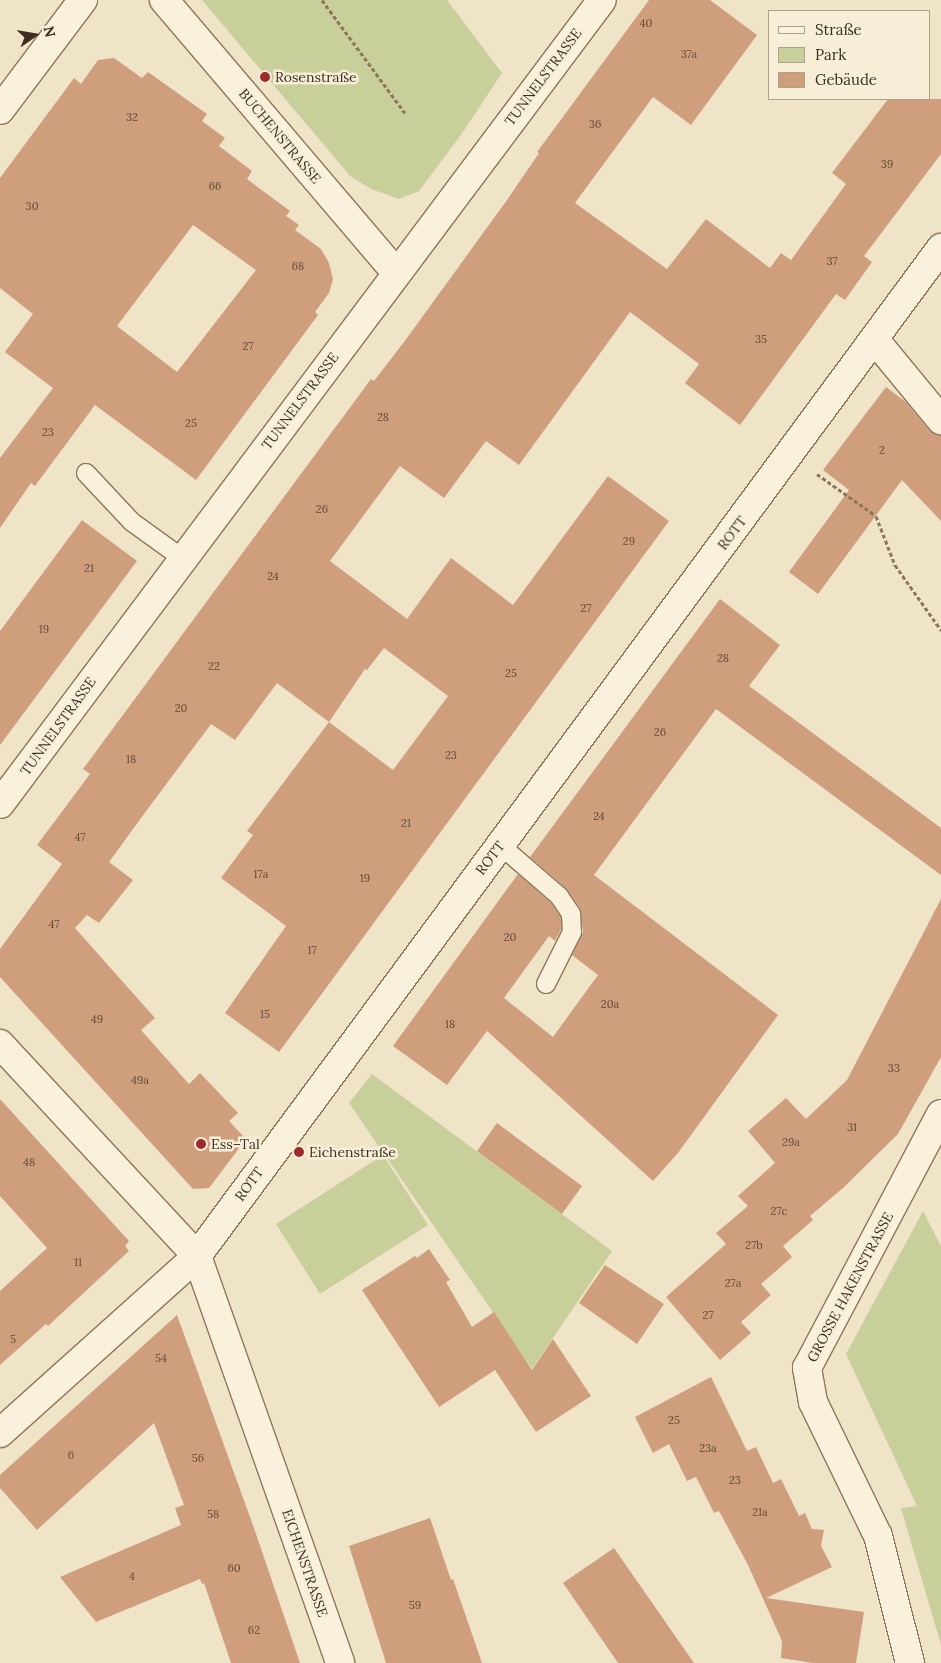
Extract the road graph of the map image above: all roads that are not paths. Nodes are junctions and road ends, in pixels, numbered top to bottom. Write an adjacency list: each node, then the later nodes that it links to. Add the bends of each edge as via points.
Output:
1 (83, 0): 4 (street)
2 (164, 0): 6 (street, BUCHENSTRASSE)
3 (602, 0): 6 (street, TUNNELSTRASSE)
4 (0, 110)
5 (941, 248): 7 (street, ROTT)
6 (396, 273): 10 (street, TUNNELSTRASSE)
7 (875, 340): 8 (street); 12 (street, ROTT)
8 (941, 420)
9 (86, 473): 10 (lane, via 132,522)
10 (182, 558): 11 (street, TUNNELSTRASSE)
11 (0, 804)
12 (500, 845): 13 (lane, via 559,896 571,914 572,932); 16 (street, ROTT)
13 (546, 984)
14 (0, 1044): 16 (street, EICHENSTRASSE)
15 (941, 1114): 19 (street, GROSSE HAKENSTRASSE, via 807,1368 813,1402 878,1536)
16 (197, 1256): 17 (street, ROTT); 18 (street, EICHENSTRASSE)
17 (0, 1433)
18 (340, 1663)
19 (910, 1663)

